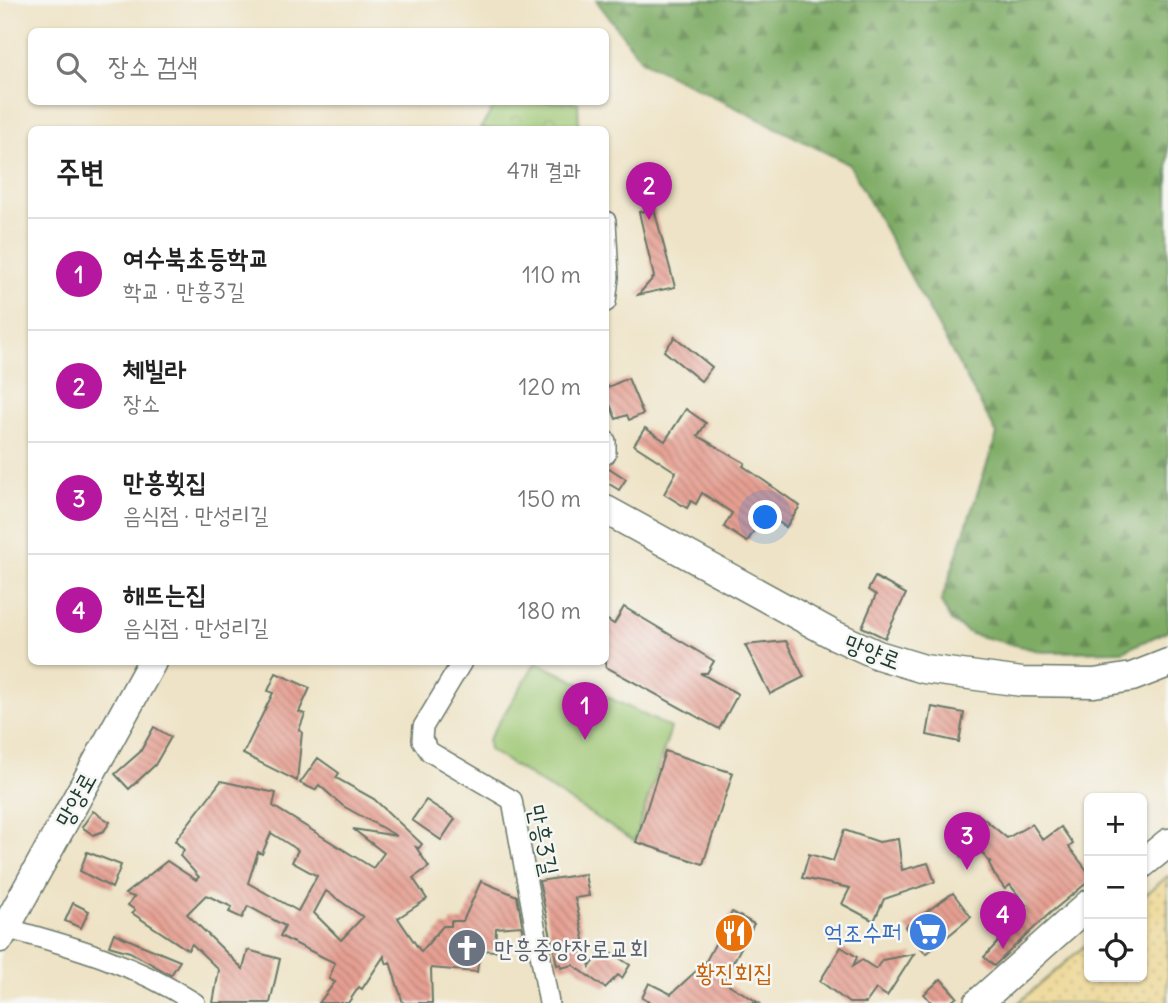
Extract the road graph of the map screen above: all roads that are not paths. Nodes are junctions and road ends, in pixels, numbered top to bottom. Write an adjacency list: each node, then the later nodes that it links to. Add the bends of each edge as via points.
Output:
1 (609, 512): 2 (main road, 망양로, via 832,634 923,669 1022,682 1094,683 1132,677)
2 (1168, 663)
3 (150, 665): 8 (main road, 망양로)
4 (460, 665): 10 (street, 만흥3길, via 423,727 422,740 430,752 512,800)
5 (1168, 843): 6 (main road)
6 (1147, 860)
7 (1084, 908): 11 (main road)
8 (4, 923): 9 (street, via 111,958)
9 (195, 1003)
10 (549, 1003)
11 (978, 1003)

